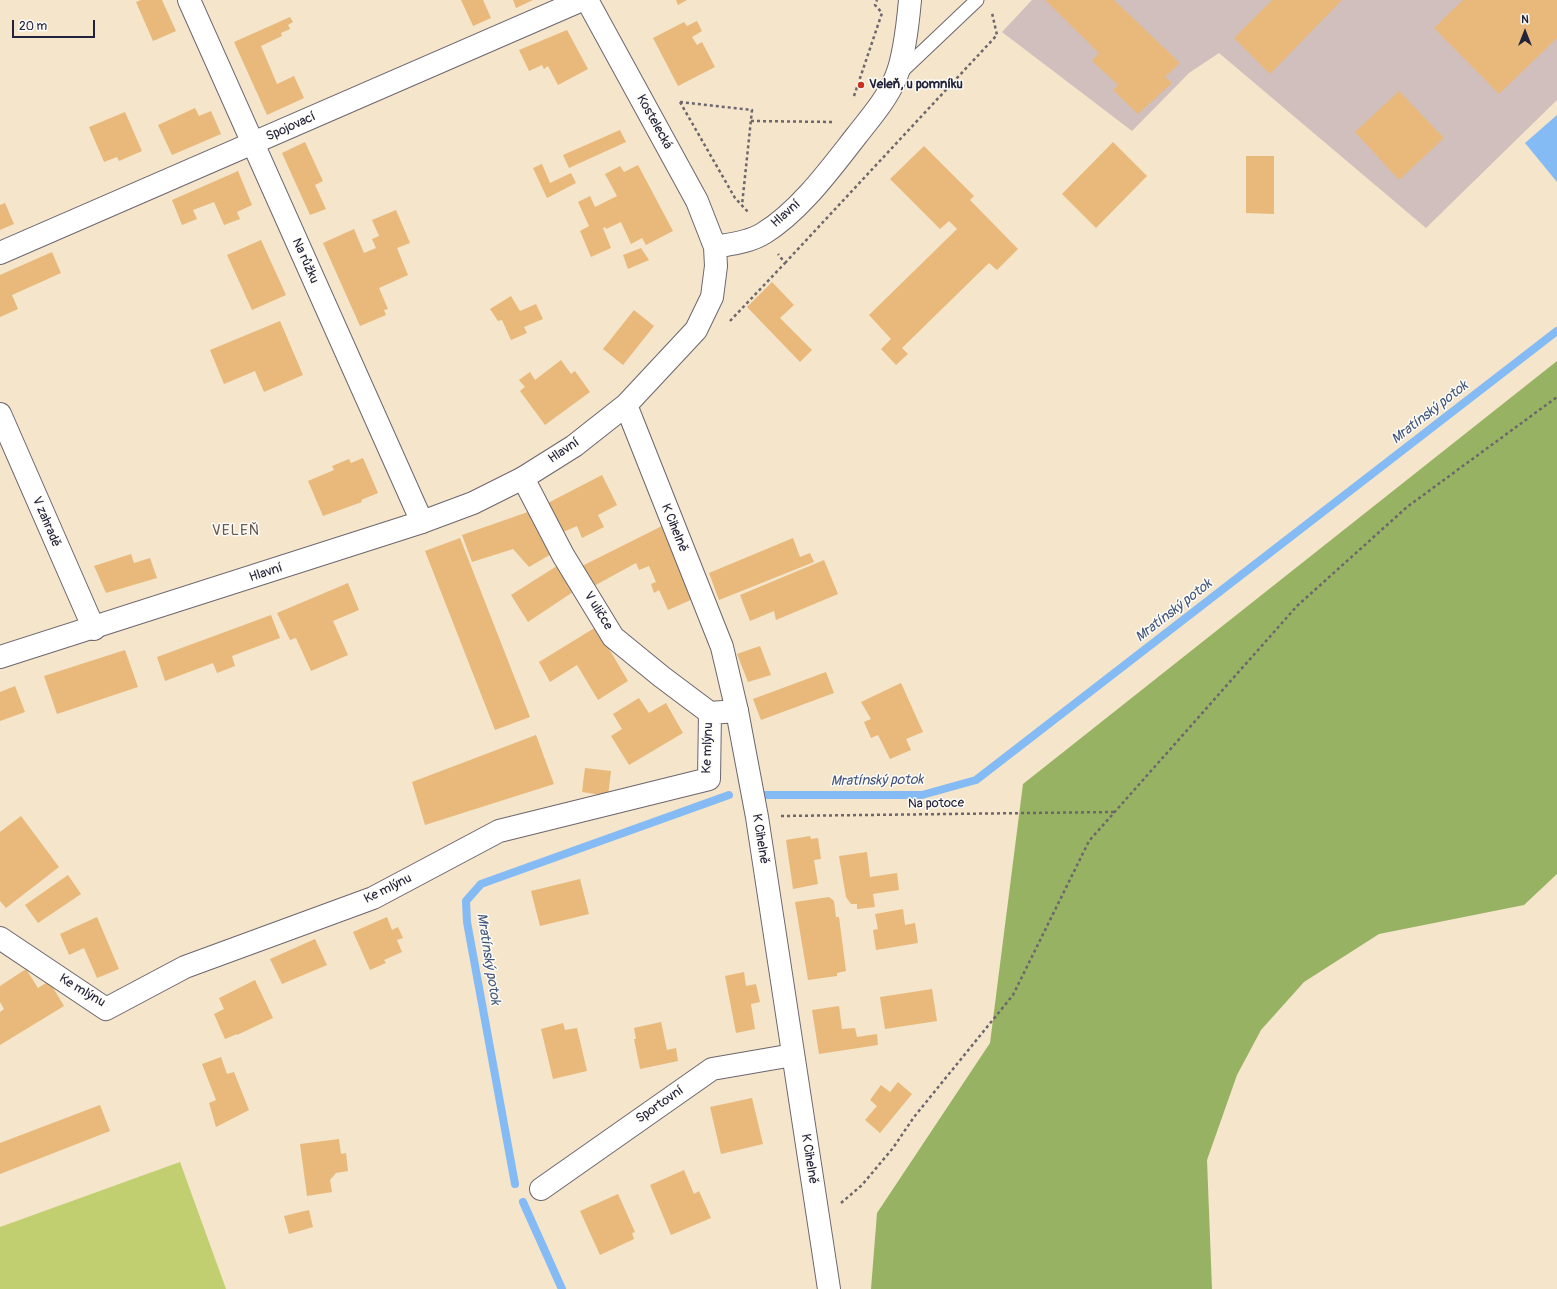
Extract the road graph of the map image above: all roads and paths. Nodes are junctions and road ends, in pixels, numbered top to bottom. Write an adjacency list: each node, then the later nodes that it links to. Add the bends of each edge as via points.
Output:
1 (189, 0): 12 (street, Na růžku)
2 (582, 0): 12 (street, Spojovací)
3 (587, 0): 15 (street, Kostelecká, via 697,201)
4 (877, 0): 9 (path, via 875,5 882,13)
5 (910, 0): 8 (street, Hlavní, via 908,24)
6 (977, 0): 8 (lane)
7 (991, 7): 17 (path, via 997,35)
8 (896, 77): 15 (street, Hlavní, via 881,105 833,166 793,210 763,234 743,242)
9 (852, 100)
10 (751, 121): 11 (path); 13 (path); 13 (path, via 752,110 680,102)
11 (837, 122)
12 (252, 144): 16 (street, Spojovací); 22 (street, Na růžku)
13 (742, 206): 14 (path)
14 (752, 215)
15 (714, 247): 19 (street, Hlavní, via 714,286 703,319 696,330)
16 (0, 253)
17 (785, 263)
18 (1557, 397): 27 (path, via 1407,507 1297,606)
19 (626, 405): 21 (street, Hlavní, via 574,446); 25 (street, K Cihelně, via 722,647)
20 (0, 414): 23 (street, V zahradě)
21 (523, 478): 22 (street, Hlavní, via 474,503); 26 (street, V uličce, via 563,555 613,637 662,678)
22 (422, 522): 23 (street, Hlavní)
23 (94, 629): 24 (street, Hlavní)
24 (0, 657)
25 (737, 711): 26 (street, Ke mlýnu); 28 (street, K Cihelně)
26 (710, 713): 29 (street, Ke mlýnu, via 709,779 499,831 373,898 185,967 106,1009)
27 (1114, 812): 28 (path, Na potoce); 32 (path, via 1089,841 1009,1001 862,1185 841,1203)
28 (757, 816): 30 (street, K Cihelně)
29 (0, 938)
30 (793, 1055): 31 (street, Sportovní, via 712,1069); 32 (street, K Cihelně)
31 (541, 1189)
32 (816, 1204): 33 (street, K Cihelně)
33 (829, 1289)

